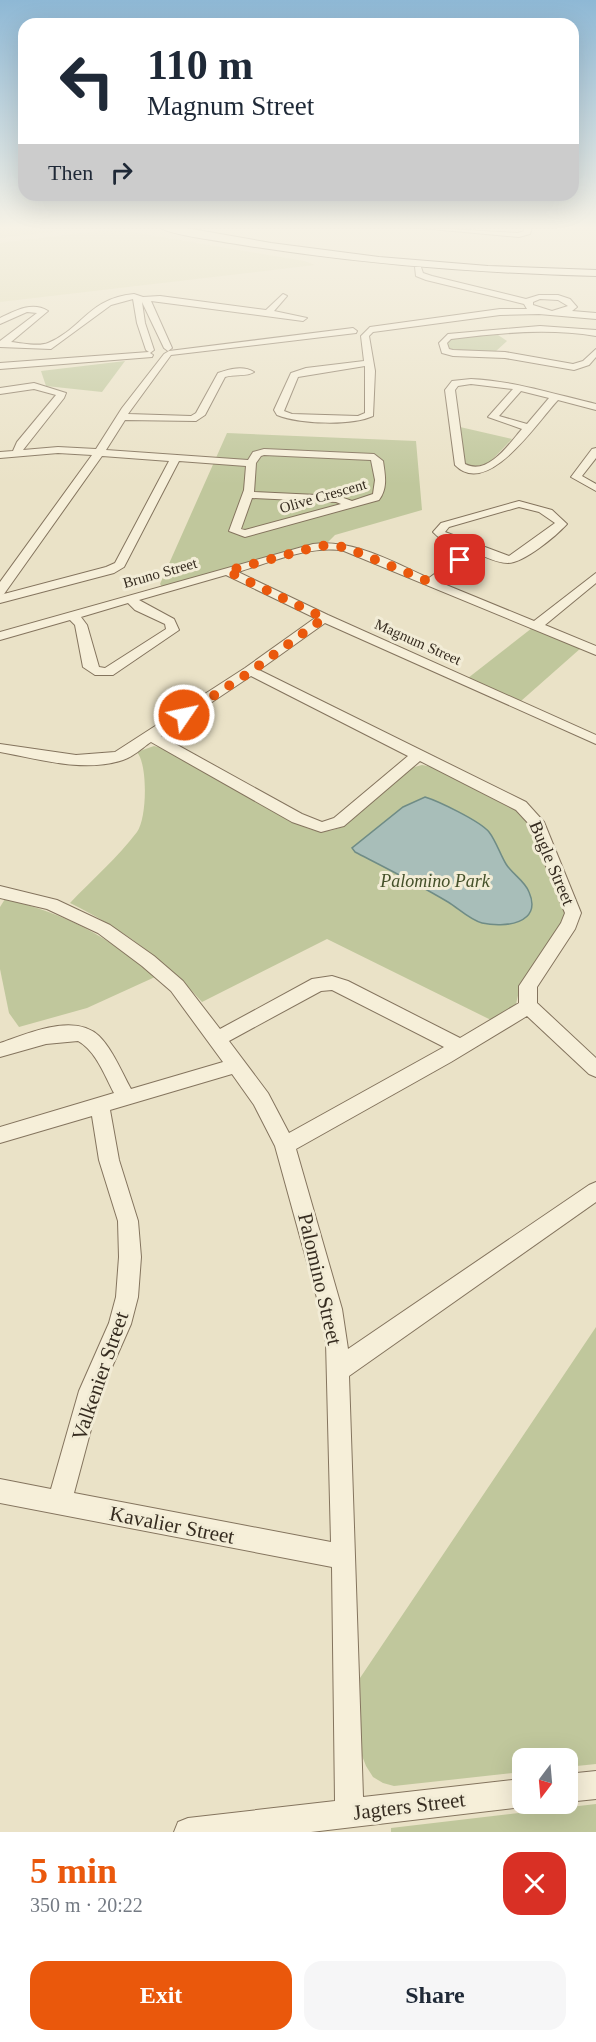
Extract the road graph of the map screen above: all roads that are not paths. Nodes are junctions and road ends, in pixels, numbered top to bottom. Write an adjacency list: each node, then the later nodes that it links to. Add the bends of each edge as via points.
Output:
1 (18, 312): 13 (street)
2 (42, 312): 19 (street)
3 (96, 312): 19 (street, via 48,347)
4 (140, 312): 22 (street, via 141,326)
5 (150, 312): 18 (street)
6 (264, 312): 9 (street)
7 (496, 312): 14 (street)
8 (550, 312): 10 (street)
9 (268, 313): 12 (street)
10 (560, 313): 11 (street)
11 (596, 315)
12 (303, 318)
13 (0, 321)
14 (431, 321): 15 (street); 17 (street)
15 (362, 329): 20 (street); 22 (street); 23 (street)
16 (596, 333): 17 (street, via 528,328)
17 (448, 337): 21 (street, via 443,343 450,353 505,355 570,367 582,366)
18 (165, 338): 20 (street); 22 (street)
19 (2, 344)
20 (198, 346): 22 (street)
21 (596, 352)
22 (160, 353): 24 (street); 30 (street)
23 (368, 363): 23 (street, via 368,417 291,417 280,413 294,375)
24 (0, 366)
25 (249, 372): 30 (street, via 221,375 200,415 193,419)
26 (518, 389): 28 (street); 31 (street, via 493,417); 31 (street, via 482,382 462,382 450,388 460,465 472,470 489,467)
27 (0, 391): 34 (street, via 37,387 61,395)
28 (555, 397): 29 (street); 31 (street)
29 (596, 407)
30 (122, 417): 33 (street)
31 (527, 427)
32 (596, 451): 38 (street, via 576,477)
33 (99, 452): 34 (street); 36 (street); 45 (street)
34 (17, 453): 35 (street)
35 (0, 455)
36 (175, 458): 37 (street); 46 (street, via 120,565)
37 (251, 463): 39 (street, Olive Crescent); 40 (street, Olive Crescent, via 264,452 374,457 378,461 379,494)
38 (596, 488)
39 (247, 495): 40 (street, via 329,498); 40 (street, Olive Crescent, via 235,531 238,533)
40 (351, 505)
41 (475, 549): 41 (street, via 501,559 516,559 559,528 561,522 532,506 519,504 440,528 442,536); 44 (street)
42 (227, 571): 44 (street, Bruno Street, via 333,545); 47 (street, Bruno Street); 49 (street, Magnum Street)
43 (596, 577): 50 (street)
44 (430, 582): 50 (street, Bruno Street)
45 (0, 591)
46 (0, 599)
47 (130, 599): 48 (street, Bruno Street); 48 (street, via 170,622 173,630 108,672 90,667 81,625)
48 (73, 615): 51 (street, Bruno Street)
49 (324, 618): 53 (street); 55 (street, Magnum Street)
50 (536, 626): 52 (street, Bruno Street)
51 (0, 636)
52 (596, 651)
53 (250, 672): 54 (street); 57 (street, Bugle Street)
54 (152, 737): 56 (street, via 120,756 101,760); 57 (street, via 297,818 321,827 339,822)
55 (596, 740)
56 (0, 748)
57 (418, 755): 59 (street, Bugle Street, via 521,806 536,822 573,914 528,986)
58 (0, 892): 60 (street, Palomino Street, via 51,904 104,929 177,986)
59 (528, 1006): 61 (street); 64 (street)
60 (217, 1039): 61 (street, via 326,982 342,986); 63 (street, Palomino Street)
61 (460, 1047): 68 (street)
62 (0, 1050): 65 (street, via 57,1034 81,1034 92,1040)
63 (234, 1066): 65 (street); 68 (street, Palomino Street, via 261,1099)
64 (596, 1069)
65 (126, 1098): 66 (street)
66 (100, 1106): 67 (street); 72 (street, Valkenier Street, via 109,1160 128,1221 127,1297 120,1324 90,1391)
67 (0, 1135)
68 (285, 1145): 70 (street, Palomino Street, via 331,1309)
69 (596, 1191): 70 (street)
70 (338, 1370): 73 (street, Palomino Street)
71 (0, 1491): 72 (street, Kavalier Street)
72 (59, 1504): 73 (street, Kavalier Street)
73 (344, 1557): 77 (street, Palomino Street)
74 (596, 1785): 75 (street)
75 (578, 1787)
76 (512, 1794): 77 (street, Jagters Street)
77 (349, 1813): 78 (street, Jagters Street)
78 (188, 1832)

